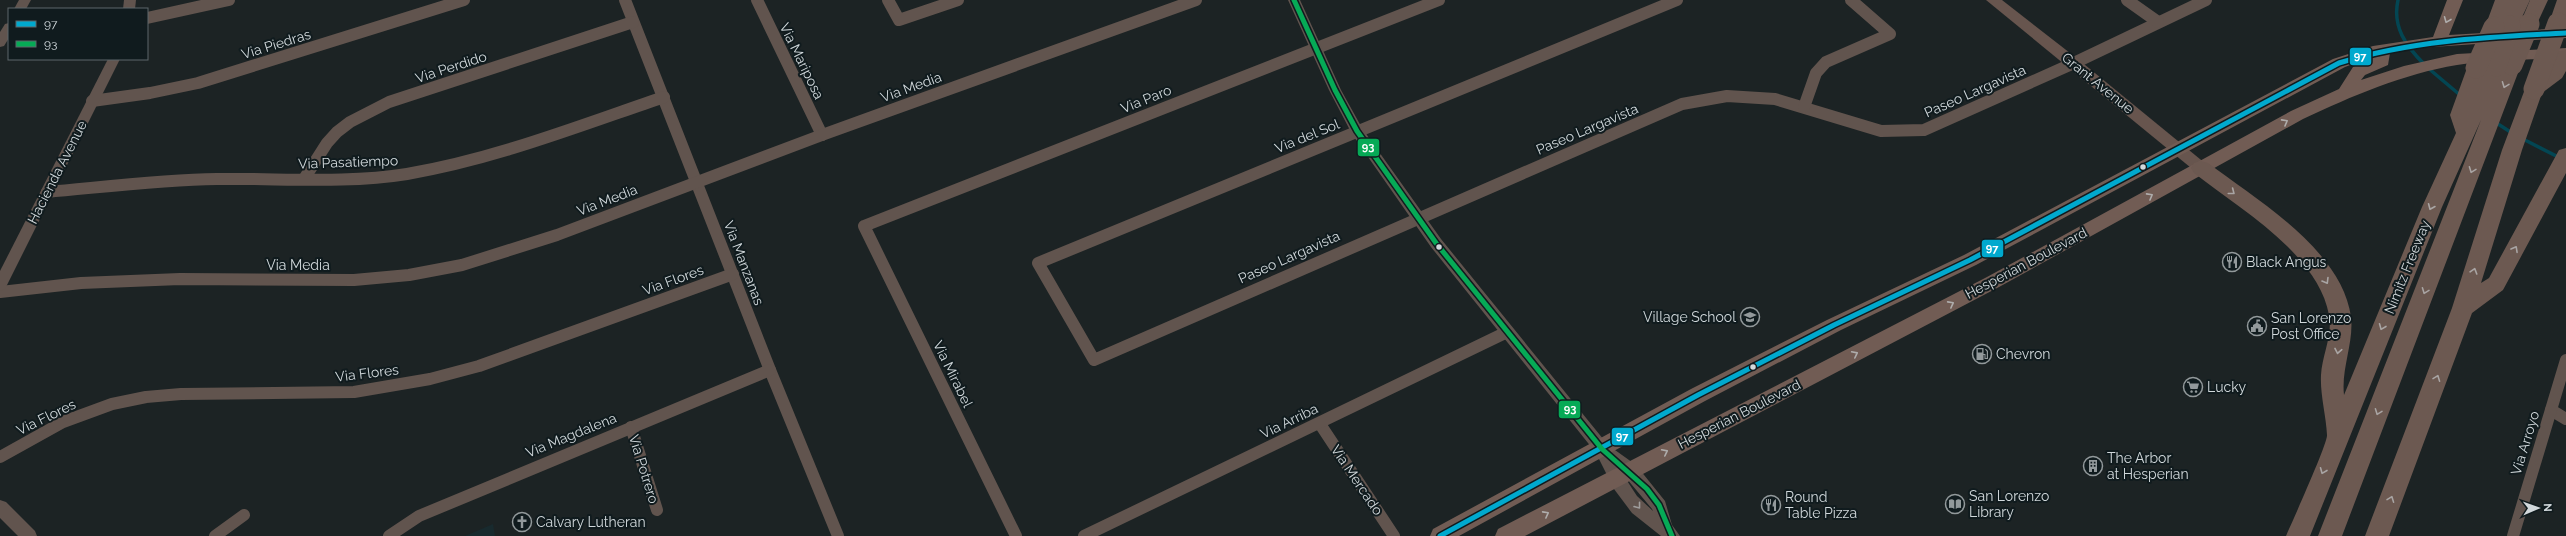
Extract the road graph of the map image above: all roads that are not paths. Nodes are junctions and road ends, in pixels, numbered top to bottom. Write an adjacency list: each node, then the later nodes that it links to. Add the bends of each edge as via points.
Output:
1 (229, 0): 20 (street)
2 (464, 0): 39 (street, Via Piedras, via 198,83)
3 (624, 0): 21 (street, Via Manzanas)
4 (757, 0): 43 (street, Via Mariposa)
5 (888, 0): 6 (street, via 899,20)
6 (958, 0)
7 (1196, 0): 43 (street, Via Media)
8 (1294, 0): 28 (street)
9 (1439, 0): 28 (street, Via Paro)
10 (1677, 0): 42 (street, Via del Sol)
11 (1851, 0): 40 (street, via 1890,34 1826,62 1816,73)
12 (1993, 0): 33 (main road, Grant Avenue)
13 (2127, 0): 22 (street)
14 (2206, 0): 22 (street, Paseo Largavista)
15 (2455, 0): 26 (main road, one-way to 26)
16 (2504, 0): 23 (highway)
17 (2521, 0): 23 (highway)
18 (2539, 0): 34 (highway, bridge, via 2529,24)
19 (2566, 0): 24 (highway)
20 (148, 18)
21 (633, 22): 38 (street, Via Manzanas); 47 (street, Via Perdido, via 389,102 350,122 337,132)
22 (2158, 22): 33 (street, Paseo Largavista)
23 (2502, 26): 34 (highway, bridge); 37 (highway, bridge, via 2476,68)
24 (2562, 28): 26 (main road, Hesperian Boulevard); 35 (highway, bridge)
25 (8, 29): 27 (street)
26 (2440, 41): 29 (main road, Hesperian Boulevard)
27 (0, 43)
28 (1316, 48): 42 (street); 51 (street, Via Paro)
29 (2382, 49): 36 (main road, via 2382,62 2359,71); 44 (main road, Hesperian Boulevard, via 2324,70)
30 (2566, 53): 36 (main road, Hesperian Boulevard, via 2514,54 2434,64)
31 (2566, 56): 35 (highway, via 2555,73)
32 (113, 60): 39 (street, Hacienda Avenue)
33 (2074, 63): 40 (street, Paseo Largavista, via 1936,126 1916,131 1881,131); 44 (main road, Grant Avenue)
34 (2504, 66): 37 (highway, one-way to 37)
35 (2534, 89): 56 (highway, one-way to 35, via 2512,150)
36 (2347, 90): 46 (main road, Hesperian Boulevard, one-way to 36)
37 (2483, 96): 41 (highway); 41 (highway)
38 (664, 97): 47 (street, Via Pasatiempo, via 443,168 386,177); 48 (street, Via Manzanas)
39 (92, 101): 49 (street, Hacienda Avenue)
40 (1804, 106): 50 (street, Paseo Largavista, via 1774,99 1743,96 1682,104)
41 (2470, 126): 64 (highway, Nimitz Freeway, one-way to 64, via 2432,207); 82 (highway, one-way to 82)
42 (1357, 131): 50 (street); 52 (street, Via del Sol)
43 (822, 135): 48 (street, Via Media)
44 (2178, 147): 46 (main road, Grant Avenue); 65 (main road, Hesperian Boulevard, via 1970,260 1834,325 1698,395)
45 (2566, 155): 56 (highway, one-way to 45, via 2496,284)
46 (2201, 168): 64 (highway, one-way to 64, via 2303,250 2335,296 2340,317 2339,348 2332,373); 67 (main road, Hesperian Boulevard, one-way to 46, via 1993,282)
47 (304, 179): 49 (street, Via Pasatiempo, via 151,182)
48 (696, 182): 53 (street, Via Manzanas); 55 (street, Via Media, via 526,246 462,265 410,275 354,280 81,283)
49 (47, 192): 54 (street, Hacienda Avenue)
50 (1418, 217): 52 (street, Paseo Largavista, via 1094,360); 57 (street)
51 (864, 226): 76 (street, Via Mirabel)
52 (1038, 263)
53 (733, 274): 59 (street, Via Manzanas); 66 (street, Via Flores, via 479,366 430,379 354,392 181,394 146,397 112,404 63,422)
54 (0, 285)
55 (0, 292)
56 (2463, 308): 83 (highway, one-way to 56)
57 (1507, 332): 62 (street, Via Arriba); 65 (street)
58 (2566, 360): 60 (street, Via Arroyo)
59 (770, 370): 63 (street, Via Magdalena); 75 (street, Via Manzanas)
60 (2551, 410): 61 (street); 84 (street, Via Arroyo)
61 (2566, 419)
62 (1320, 424): 77 (street, Via Arriba); 78 (street, Via Mercado)
63 (631, 427): 69 (street, Via Potrero); 74 (street, Via Magdalena, via 413,519)
64 (2338, 434): 81 (highway, Nimitz Freeway, one-way to 81)
65 (1602, 449): 67 (street); 79 (main road, Hesperian Boulevard)
66 (0, 457)
67 (1623, 474): 71 (street, via 1644,514); 80 (main road, Hesperian Boulevard, one-way to 67)
68 (0, 507): 72 (street)
69 (657, 510)
70 (244, 514): 73 (street)
71 (1669, 532)
72 (28, 536)
73 (215, 536)
74 (389, 536)
75 (838, 536)
76 (1016, 536)
77 (1084, 536)
78 (1394, 536)
79 (1440, 536)
80 (1505, 536)
81 (2298, 536)
82 (2330, 536)
83 (2377, 536)
84 (2514, 536)

